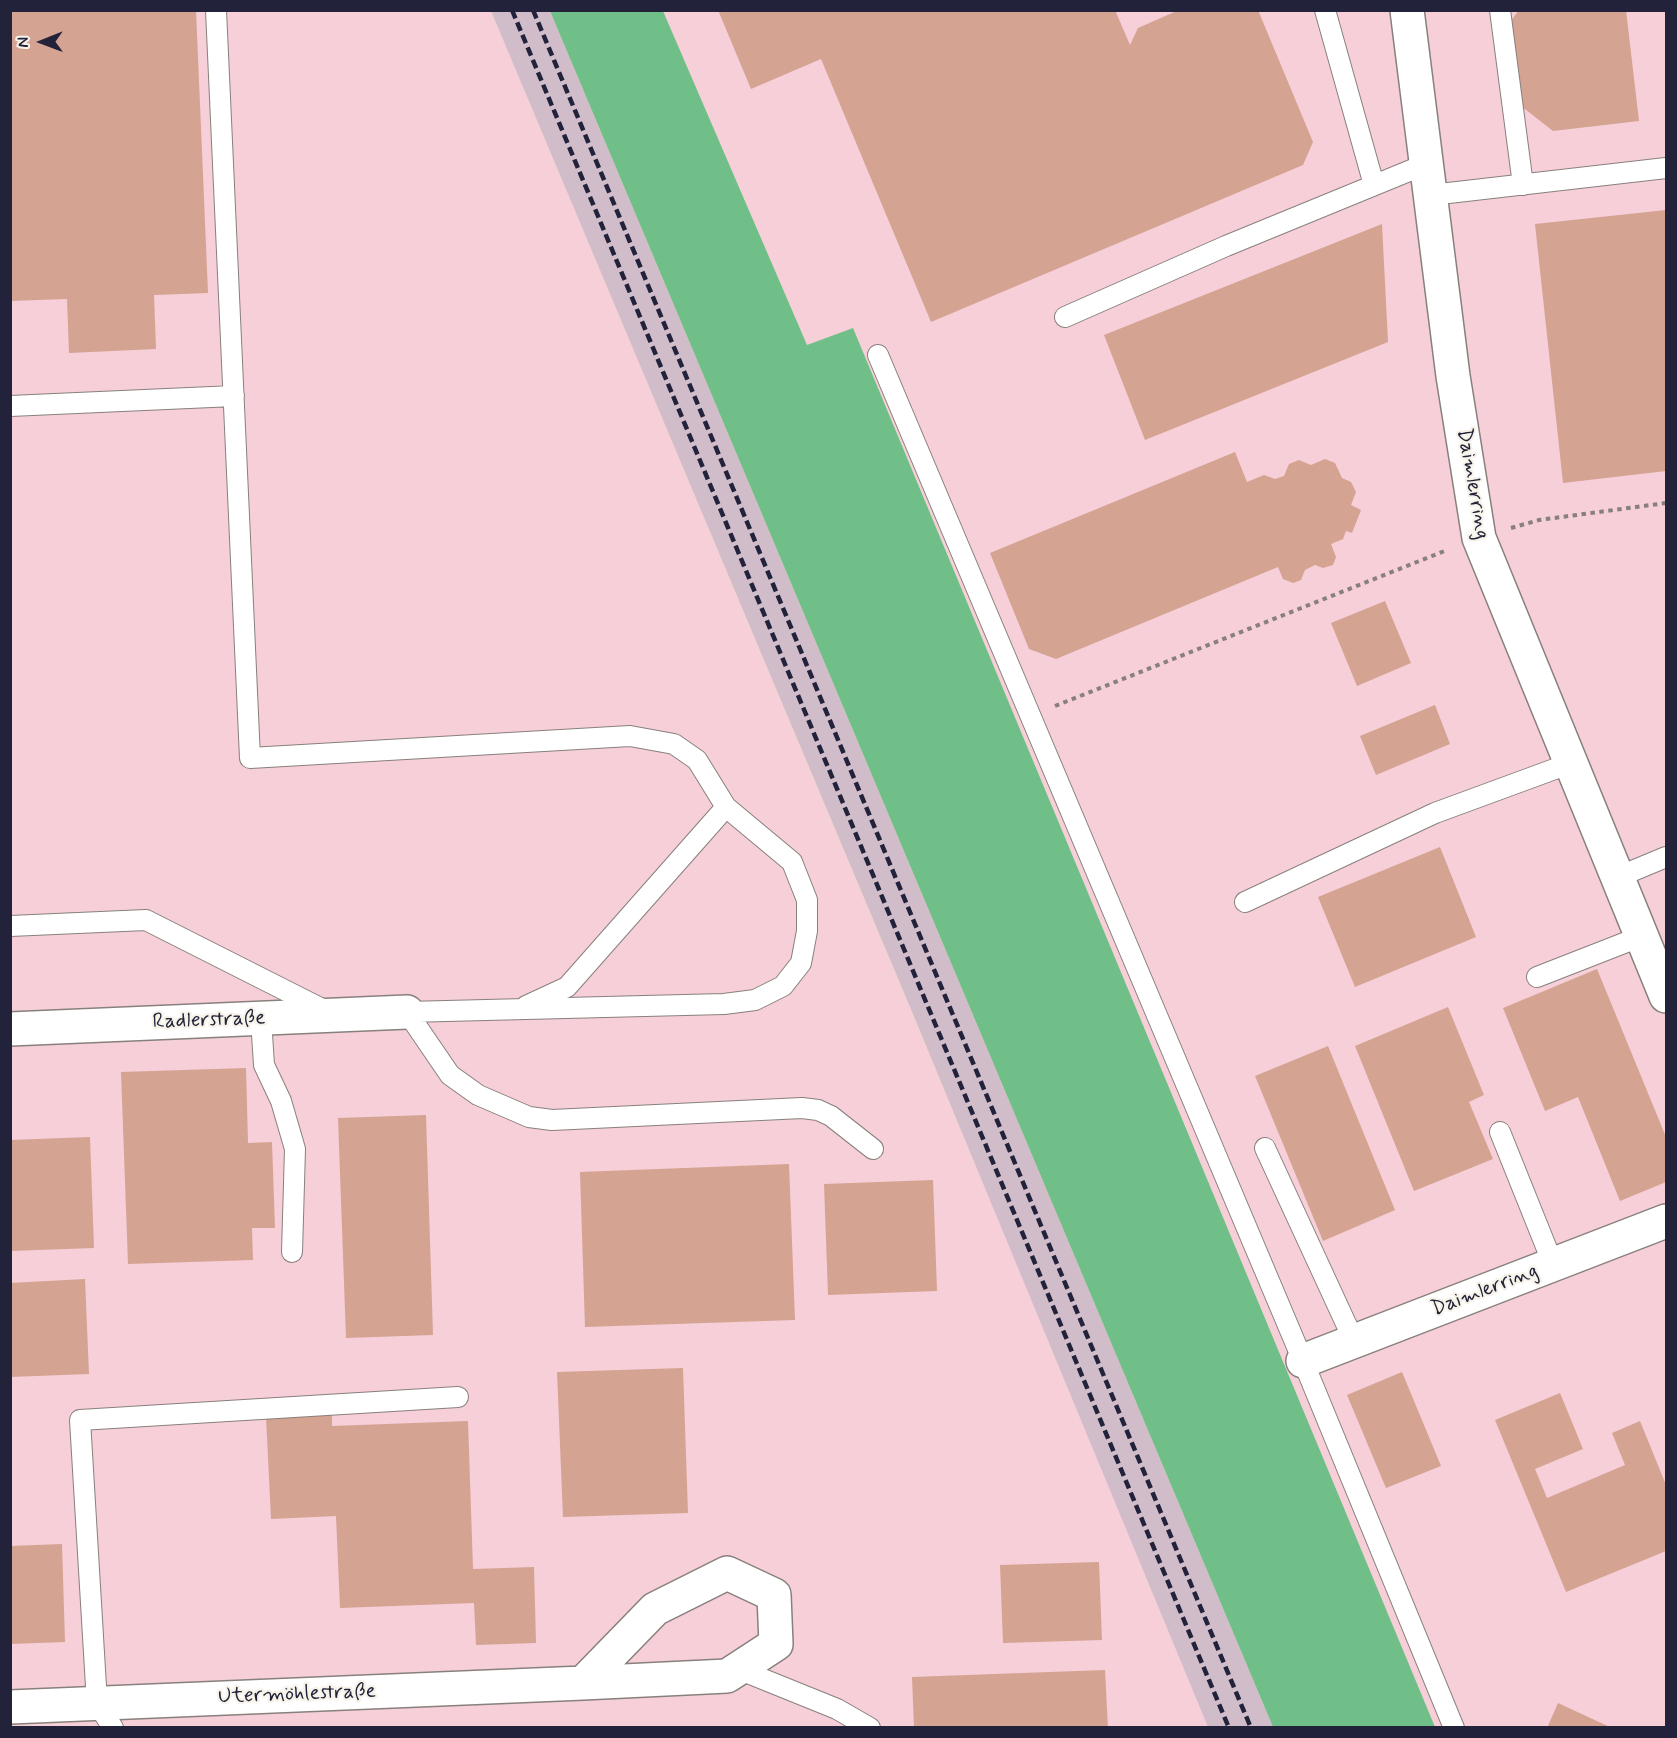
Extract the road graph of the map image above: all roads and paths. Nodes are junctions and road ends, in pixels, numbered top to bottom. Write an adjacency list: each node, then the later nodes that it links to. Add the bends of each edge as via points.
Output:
1 (216, 10): 12 (lane)
2 (1325, 10): 7 (lane)
3 (1407, 10): 5 (street, Daimlerring)
4 (1500, 10): 8 (lane)
5 (1426, 164): 7 (lane); 9 (street, Daimlerring)
6 (1666, 168): 8 (lane)
7 (1374, 185): 10 (lane)
8 (1522, 185): 9 (lane)
9 (1431, 195): 15 (street, Daimlerring, via 1453,376)
10 (1065, 317)
11 (878, 355): 16 (lane)
12 (234, 396): 13 (lane); 18 (lane, via 250,758 630,736 674,744 697,760)
13 (10, 406)
14 (1666, 503): 15 (path, via 1539,519)
15 (1479, 538): 16 (path); 17 (street, Daimlerring)
16 (1029, 716): 38 (lane)
17 (1571, 764): 20 (street, Daimlerring); 21 (lane, via 1435,813)
18 (726, 807): 26 (lane, via 567,987); 26 (lane, via 792,862 807,900 801,963 783,986 755,1000 724,1004)
19 (1666, 857): 20 (lane)
20 (1618, 877): 23 (street, Daimlerring)
21 (1245, 902)
22 (10, 926): 28 (lane, via 146,920)
23 (1642, 936): 24 (lane); 25 (street, Daimlerring)
24 (1537, 977)
25 (1666, 996)
26 (518, 1010): 27 (lane)
27 (407, 1012): 28 (street, Radlerstraße); 33 (lane, via 450,1075 478,1095 529,1117 552,1120 802,1108 831,1116)
28 (337, 1016): 29 (street, Radlerstraße)
29 (261, 1019): 30 (street, Radlerstraße); 35 (lane, via 264,1065 295,1149)
30 (10, 1029)
31 (1500, 1132): 36 (lane)
32 (1265, 1148): 37 (lane)
33 (873, 1149)
34 (1666, 1221): 36 (street, Daimlerring)
35 (292, 1252)
36 (1553, 1264): 37 (street, Daimlerring)
37 (1354, 1341): 38 (street, Daimlerring)
38 (1303, 1361): 45 (lane)
39 (458, 1397): 43 (lane, via 80,1420)
40 (738, 1669): 41 (street, Utermöhlestraße, via 727,1676); 41 (street, Utermöhlestraße, via 776,1644 774,1595 727,1573 655,1609); 44 (lane, via 837,1709)
41 (584, 1683): 43 (street, Utermöhlestraße)
42 (10, 1707): 43 (street, Utermöhlestraße)
43 (105, 1715)
44 (870, 1728)
45 (1454, 1728)

